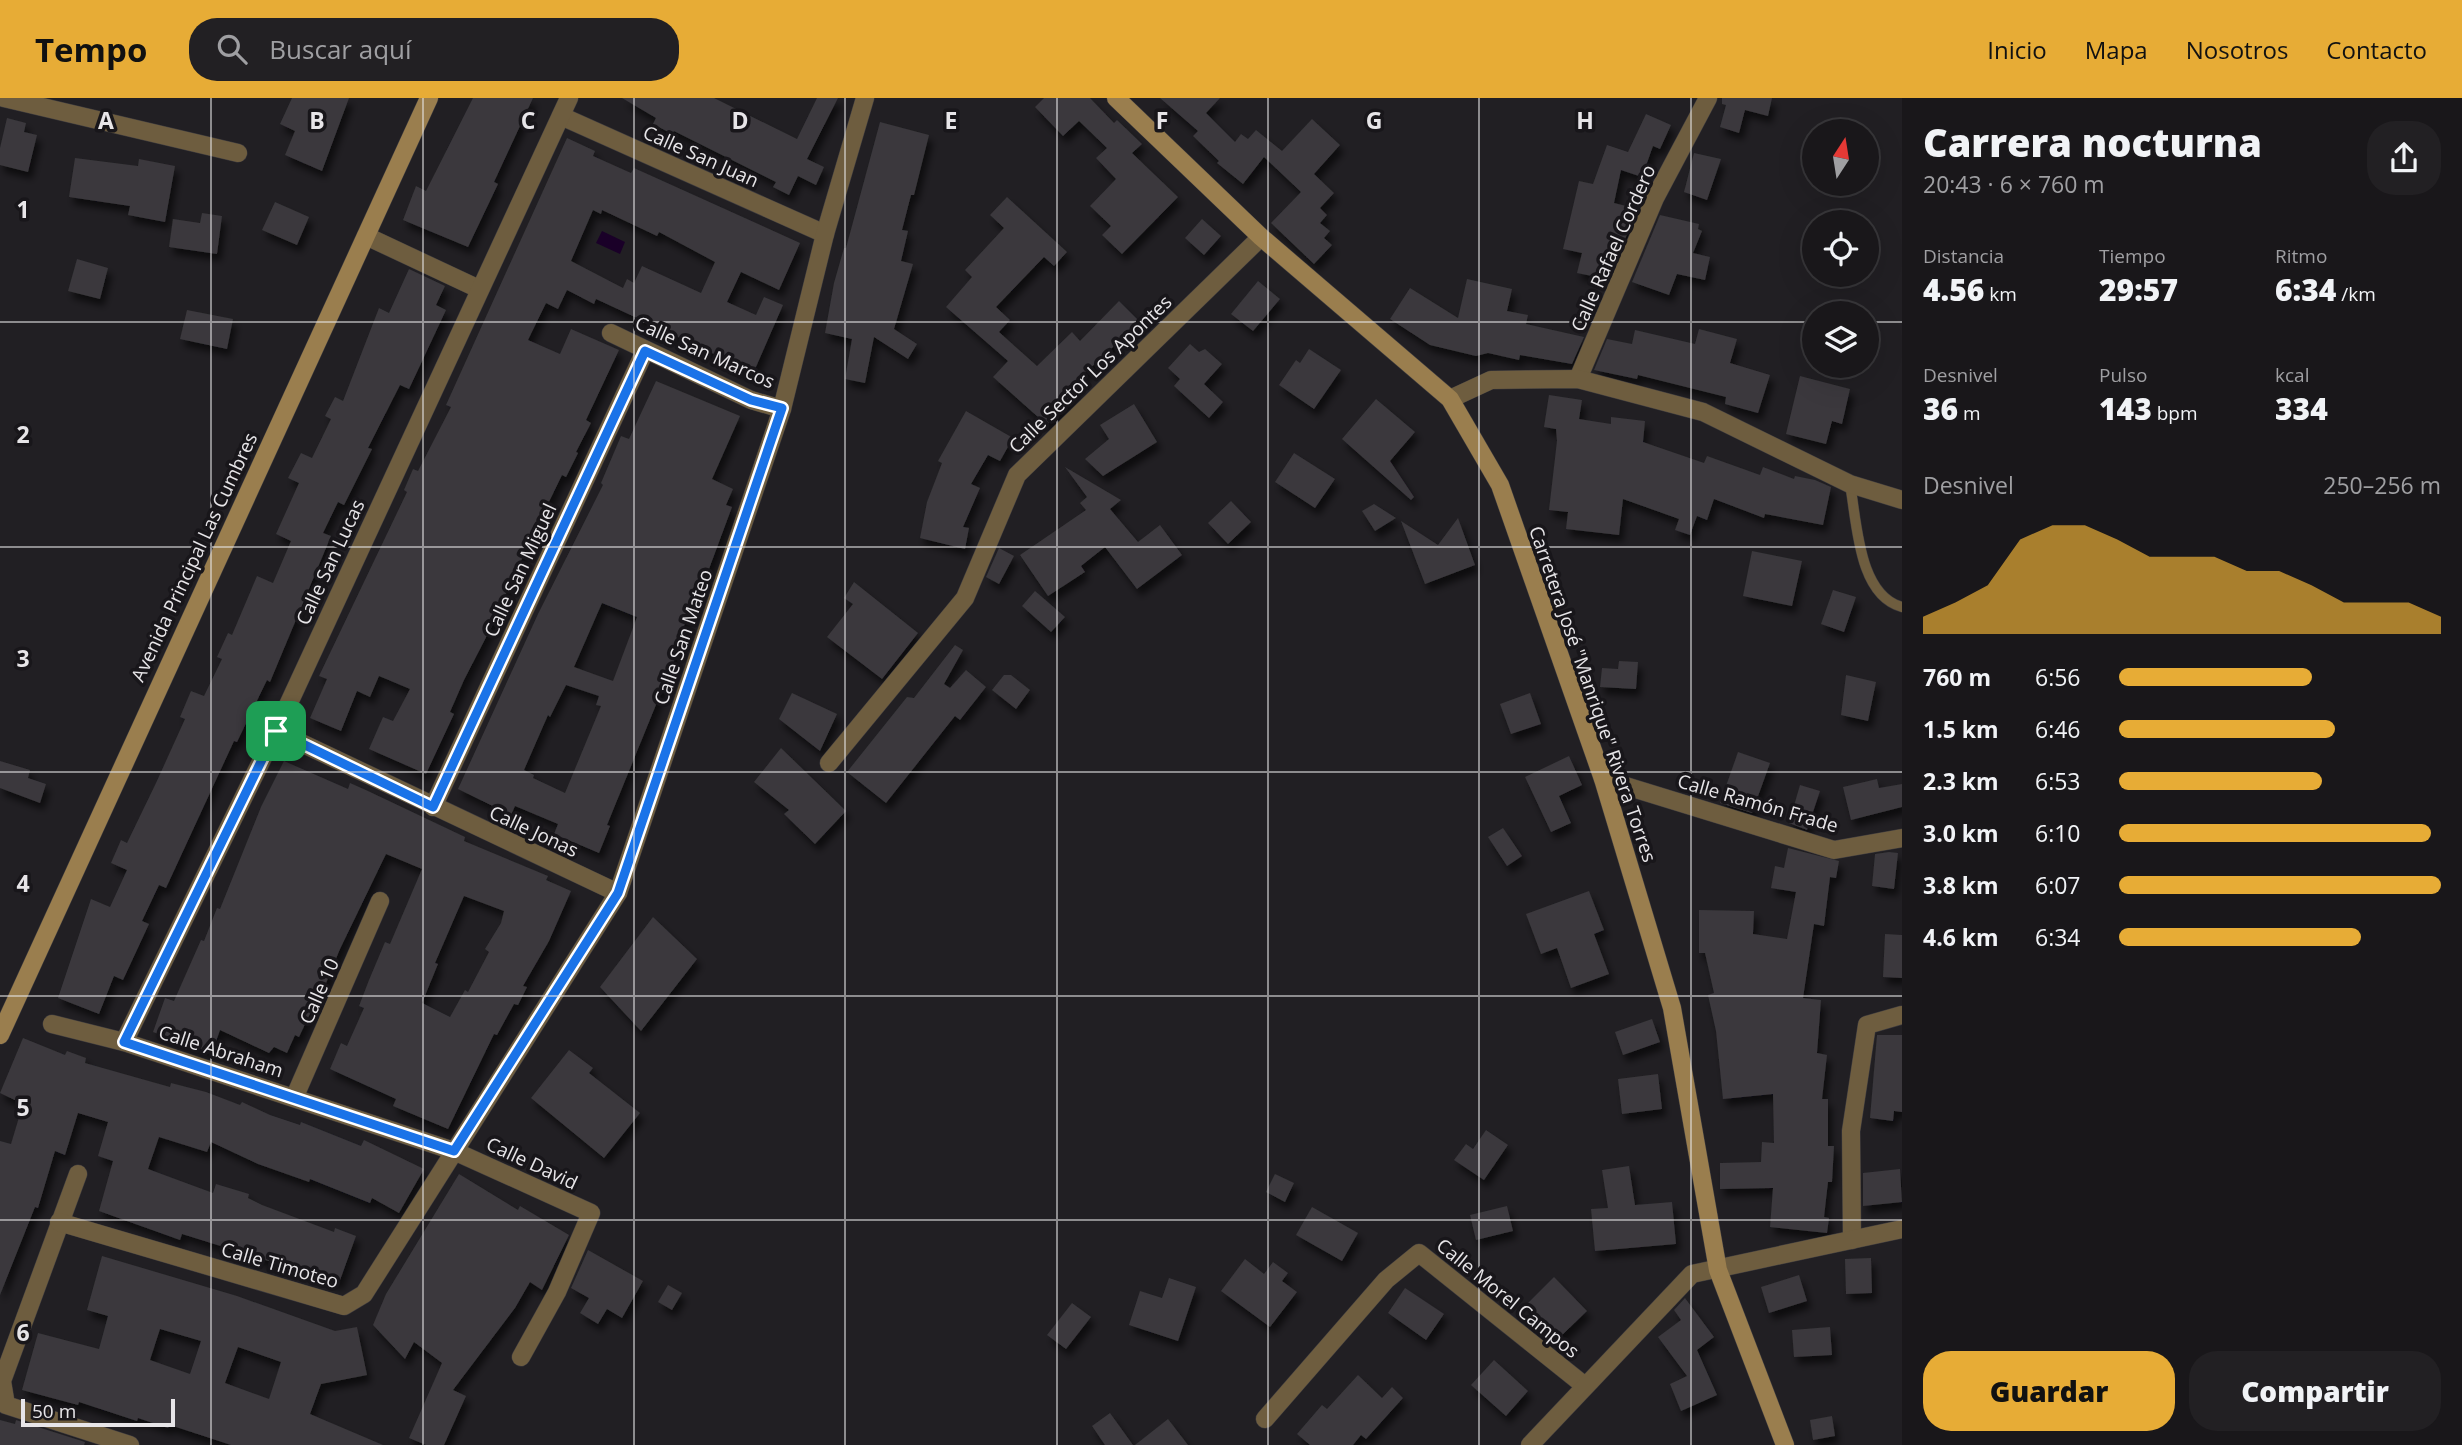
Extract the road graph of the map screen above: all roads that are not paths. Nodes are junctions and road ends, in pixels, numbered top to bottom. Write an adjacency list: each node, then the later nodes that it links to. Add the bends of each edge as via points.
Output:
1 (4, 98): 8 (street)
2 (429, 98): 10 (street, Avenida Principal Las Cumbres)
3 (569, 98): 7 (street, Calle San Lucas)
4 (865, 98): 9 (street, Calle San Mateo)
5 (1116, 98): 11 (street, Carretera José "Manrique" Rivera Torres)
6 (1708, 98): 15 (street, Calle Rafael Cordero, via 1655,198)
7 (561, 116): 9 (street, Calle San Juan); 12 (street, Calle San Lucas)
8 (238, 152)
9 (825, 234): 17 (street, Calle San Mateo)
10 (366, 236): 12 (street); 28 (street, Avenida Principal Las Cumbres)
11 (1261, 237): 16 (street, Carretera José "Manrique" Rivera Torres); 22 (street, Calle Sector Los Apontes, via 1017,474 965,598)
12 (479, 289): 21 (street, Calle San Lucas)
13 (611, 332): 14 (street, Calle San Marcos)
14 (645, 351): 17 (street, Calle San Marcos, via 751,400); 24 (street, Calle San Miguel)
15 (1578, 379): 16 (street, via 1491,380); 18 (street, via 1703,412)
16 (1450, 399): 23 (street, Carretera José "Manrique" Rivera Torres, via 1500,485)
17 (782, 408): 26 (street, Calle San Mateo)
18 (1850, 484): 19 (street); 20 (lane, via 1864,560 1887,603)
19 (1902, 500)
20 (1902, 607)
21 (276, 731): 24 (street); 32 (street, Calle San Lucas)
22 (829, 763)
23 (1603, 779): 25 (street, Calle Ramón Frade, via 1834,850); 39 (street, Carretera José "Manrique" Rivera Torres, via 1672,1009)
24 (433, 807): 26 (street, Calle Jonas)
25 (1902, 838)
26 (618, 893): 34 (street, Calle San Mateo)
27 (380, 901): 33 (street, Calle 10)
28 (6, 1003): 31 (street, Avenida Principal Las Cumbres)
29 (1902, 1015): 38 (street, via 1867,1025 1852,1131)
30 (52, 1024): 32 (street, Calle Abraham)
31 (0, 1035)
32 (124, 1042): 33 (street, Calle Abraham)
33 (295, 1097): 34 (street, Calle David)
34 (454, 1151): 36 (street, Calle Timoteo, via 364,1294 344,1306); 40 (street, Calle David, via 591,1213 557,1292)
35 (78, 1174): 36 (street)
36 (59, 1222): 44 (street, via 2,1381 6,1405)
37 (1902, 1229): 38 (street)
38 (1852, 1240): 39 (street)
39 (1718, 1270): 41 (street, via 1692,1274); 45 (street, Carretera José "Manrique" Rivera Torres)
40 (521, 1357)
41 (1585, 1386): 42 (street, Calle Morel Campos, via 1419,1253 1386,1280); 43 (street)
42 (1265, 1419)
43 (1538, 1442)
44 (130, 1445)
45 (1785, 1445)

